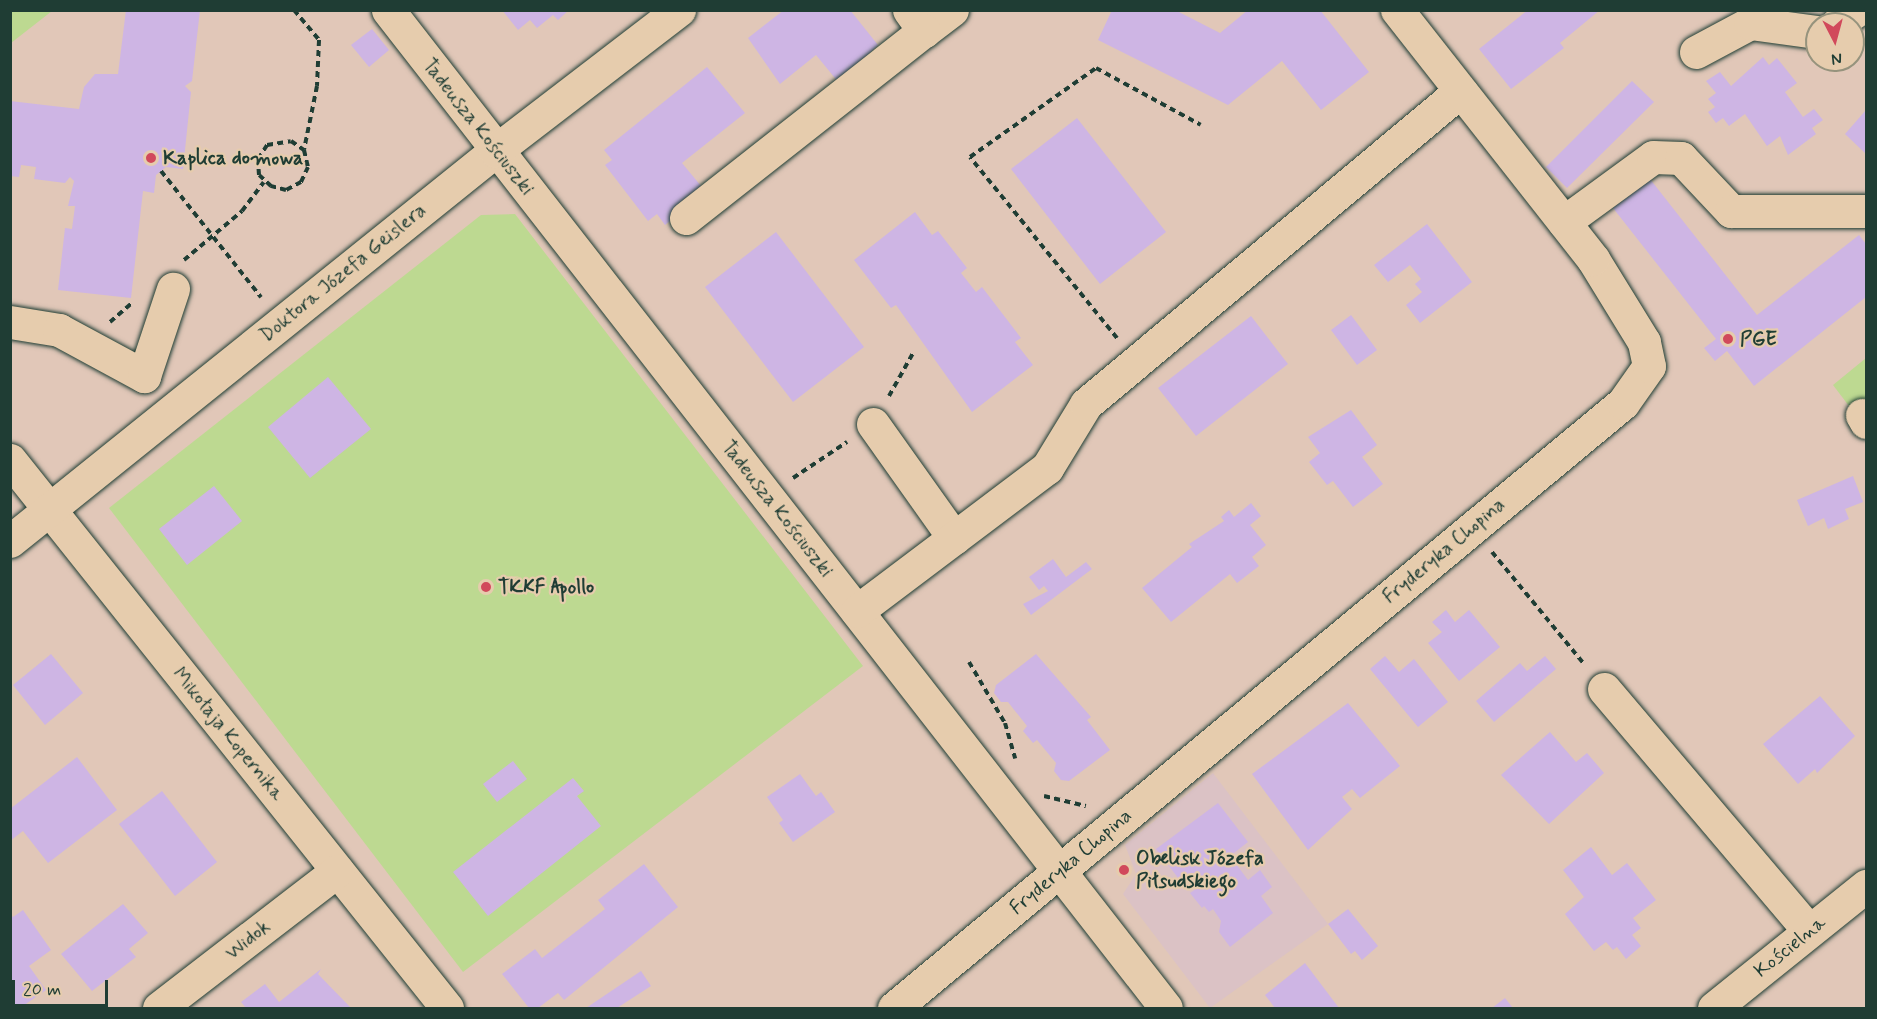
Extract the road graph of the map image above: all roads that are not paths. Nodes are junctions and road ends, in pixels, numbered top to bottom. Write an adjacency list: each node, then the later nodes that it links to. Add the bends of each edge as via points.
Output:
1 (388, 10): 9 (street, Tadeusza Kościuszki)
2 (679, 10): 9 (street, Doktora Józefa Geislera)
3 (952, 10): 5 (street)
4 (1397, 10): 8 (street, Fryderyka Chopina)
5 (917, 21): 11 (street)
6 (1805, 30): 7 (street, via 1750,23)
7 (1696, 52)
8 (1461, 91): 12 (street, Fryderyka Chopina); 20 (street, via 1086,404 1047,468)
9 (495, 151): 16 (street, Doktora Józefa Geislera); 22 (street, Tadeusza Kościuszki)
10 (1866, 211): 12 (street, via 1731,211 1681,158 1653,157)
11 (686, 218)
12 (1563, 222): 24 (street, Fryderyka Chopina, via 1622,302 1644,342 1649,366 1623,403)
13 (175, 278): 15 (street)
14 (10, 322): 15 (street, via 59,330)
15 (144, 376): 16 (street)
16 (171, 411): 19 (street, Doktora Józefa Geislera)
17 (873, 424): 20 (street)
18 (10, 460): 19 (street, Mikołaja Kopernika)
19 (49, 510): 21 (street, Doktora Józefa Geislera); 25 (street, Mikołaja Kopernika)
20 (954, 538): 22 (street)
21 (10, 541)
22 (858, 611): 24 (street, Tadeusza Kościuszki)
23 (1604, 688): 27 (street)
24 (1059, 870): 30 (street, Fryderyka Chopina); 31 (street, Tadeusza Kościuszki)
25 (337, 871): 28 (street, Widok); 29 (street, Mikołaja Kopernika)
26 (1866, 886): 27 (street, Kościelna)
27 (1809, 931): 32 (street, Kościelna)
28 (159, 1008)
29 (447, 1008)
30 (894, 1008)
31 (1166, 1008)
32 (1714, 1008)

